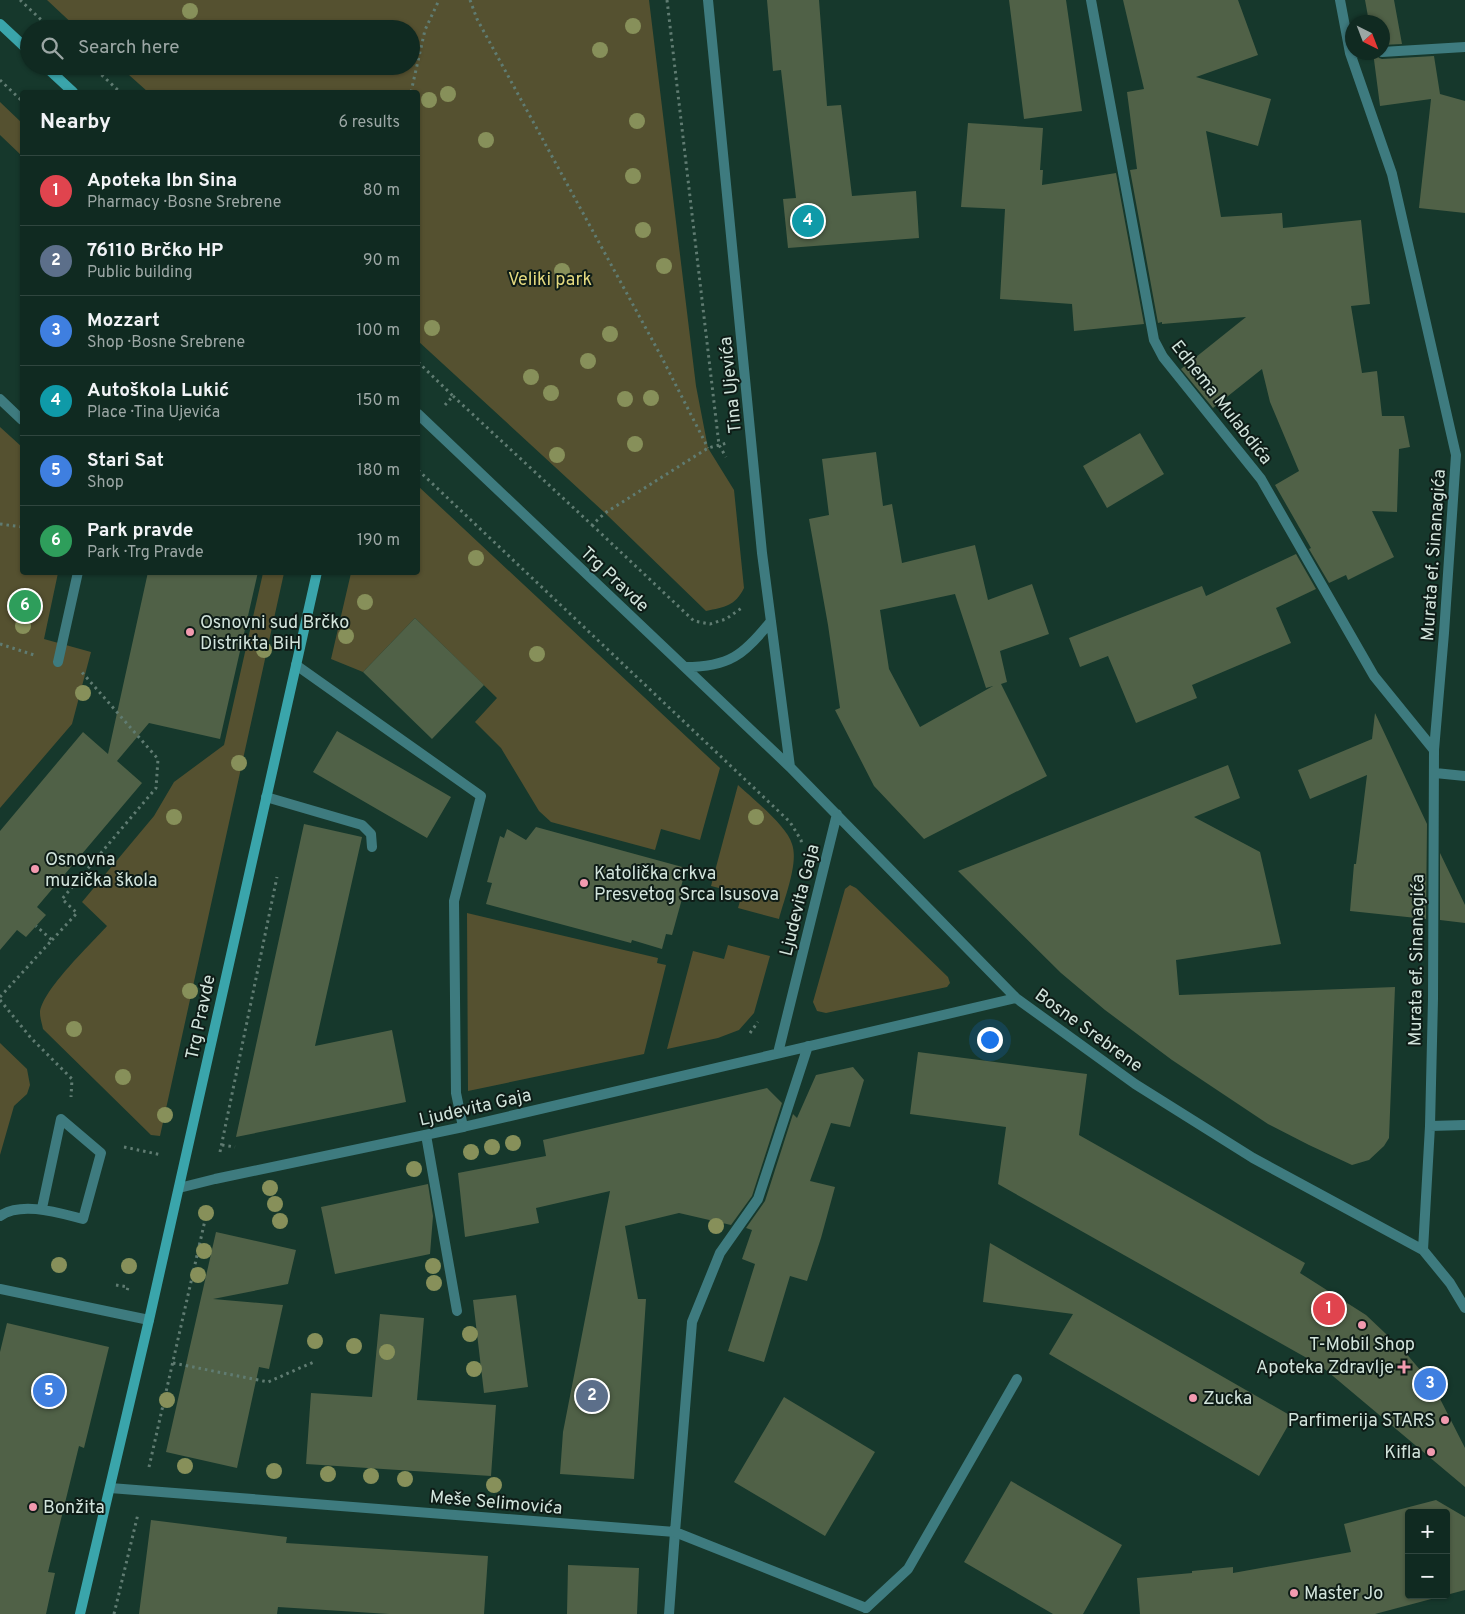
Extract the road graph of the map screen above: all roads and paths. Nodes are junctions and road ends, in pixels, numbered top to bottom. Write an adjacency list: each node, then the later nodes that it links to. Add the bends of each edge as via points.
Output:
1 (20, 0): 8 (path)
2 (439, 0): 14 (path, via 425,30)
3 (470, 0): 31 (path, via 477,19 708,448)
4 (667, 0): 28 (path, via 719,445)
5 (708, 0): 36 (street, Tina Ujevića)
6 (1090, 0): 41 (street, Edhema Mulabdića, via 1154,340 1163,357 1261,479 1374,676)
7 (1340, 0): 10 (street, Murata ef. Sinanagića)
8 (41, 20)
9 (0, 24): 11 (main road)
10 (1345, 26)
11 (20, 43)
12 (1465, 47): 13 (street)
13 (1390, 52)
14 (420, 54)
15 (1352, 60): 41 (street, Murata ef. Sinanagića, via 1392,174 1456,455)
16 (55, 75): 20 (main road)
17 (102, 75): 21 (path)
18 (416, 75): 22 (path)
19 (0, 80): 23 (path)
20 (71, 90)
21 (118, 90)
22 (412, 90)
23 (20, 99)
24 (453, 396): 31 (path)
25 (0, 399): 27 (street)
26 (420, 416): 40 (street, Trg Pravde)
27 (20, 418)
28 (729, 462)
29 (420, 472): 48 (path, via 790,822)
30 (0, 524): 32 (path)
31 (592, 524): 35 (path, via 694,621 710,624 726,619)
32 (20, 527)
33 (77, 575): 38 (street)
34 (316, 575): 39 (main road, Trg Pravde)
35 (746, 606)
36 (770, 621): 40 (street, via 747,647 723,663); 42 (street, Tina Ujevića)
37 (0, 644): 38 (path)
38 (58, 662): 51 (path, via 81,670 158,759 156,788 62,898 77,914)
39 (296, 665): 45 (main road, Trg Pravde); 63 (street, via 481,796 454,901 456,1093)
40 (684, 667): 42 (street, Trg Pravde)
41 (1434, 750): 43 (street, Murata ef. Sinanagića)
42 (790, 767): 46 (street, Bosne Srebrene)
43 (1434, 773): 44 (street); 62 (street, Murata ef. Sinanagića)
44 (1465, 776)
45 (266, 798): 47 (street, via 362,825 370,834); 58 (main road, Trg Pravde)
46 (837, 814): 53 (street, Bosne Srebrene); 57 (street, Ljudevita Gaja)
47 (372, 847)
48 (802, 848)
49 (278, 871): 60 (path)
50 (36, 926): 51 (path)
51 (52, 940): 52 (path)
52 (0, 998): 59 (path, via 31,1038 72,1079)
53 (1016, 998): 56 (street, Ljudevita Gaja); 73 (street, Bosne Srebrene, via 1134,1084 1253,1158)
54 (759, 1021): 55 (path)
55 (747, 1036)
56 (808, 1046): 57 (street, Ljudevita Gaja); 83 (street, via 758,1199 720,1253 692,1322)
57 (778, 1053): 63 (street, Ljudevita Gaja)
58 (200, 1094): 60 (path); 70 (main road, Trg Pravde)
59 (71, 1098)
60 (231, 1102): 65 (path)
61 (1465, 1124): 62 (street)
62 (1430, 1126): 73 (street)
63 (463, 1127): 64 (street, Ljudevita Gaja)
64 (426, 1135): 69 (street, Ljudevita Gaja); 76 (street)
65 (222, 1145): 67 (path); 69 (path)
66 (116, 1146): 68 (path)
67 (243, 1147)
68 (162, 1155)
69 (215, 1179): 70 (street, Ljudevita Gaja); 79 (path)
70 (179, 1188): 77 (main road, Trg Pravde)
71 (42, 1208): 71 (street, via 83,1219 101,1153 60,1119); 72 (street, via 7,1211)
72 (0, 1216)
73 (1423, 1250): 75 (street, Bosne Srebrene, via 1450,1283)
74 (0, 1289): 77 (street)
75 (1465, 1308)
76 (457, 1311)
77 (149, 1320): 81 (main road, Trg Pravde)
78 (316, 1361): 79 (path, via 268,1382)
79 (173, 1364): 82 (path)
80 (1017, 1379): 83 (street, Meše Selimovića, via 908,1569 866,1608)
81 (110, 1488): 82 (street, Meše Selimovića); 84 (main road, Trg Pravde)
82 (144, 1490): 83 (street, Meše Selimovića); 85 (path)
83 (675, 1532): 86 (street)
84 (80, 1614)
85 (114, 1614)
86 (669, 1614)

